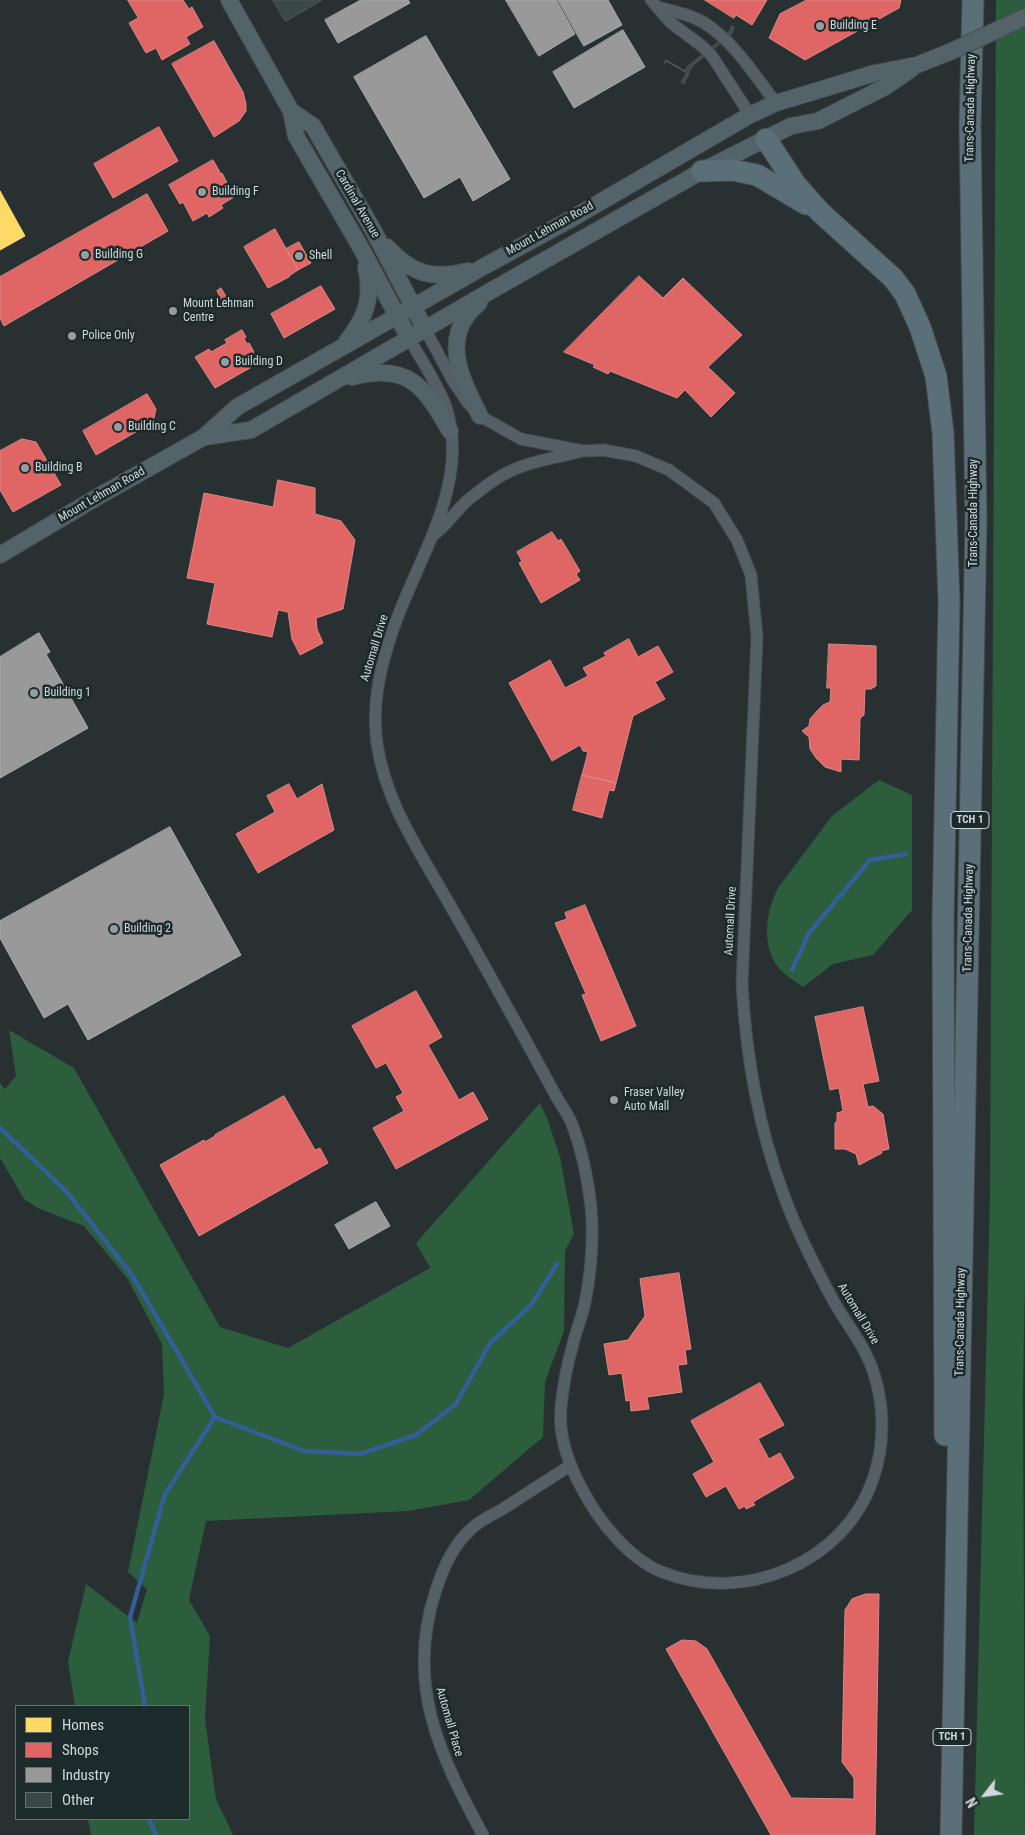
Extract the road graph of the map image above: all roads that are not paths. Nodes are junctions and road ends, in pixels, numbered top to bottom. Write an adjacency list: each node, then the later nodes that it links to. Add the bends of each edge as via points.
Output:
1 (229, 0): 8 (main road, Cardinal Avenue)
2 (967, 0): 10 (highway)
3 (973, 0): 10 (highway, Trans-Canada Highway / TCH 1)
4 (654, 3): 7 (street, via 706,24 735,50); 9 (street, via 672,23 712,56)
5 (1025, 18): 6 (main road, Mount Lehman Road, bridge)
6 (917, 65): 7 (main road, Mount Lehman Road, via 875,72); 11 (main road, Mount Lehman Road, via 885,87 818,121)
7 (776, 103): 9 (main road, Mount Lehman Road); 11 (main road)
8 (291, 111): 15 (main road, Cardinal Avenue, via 313,126); 16 (main road, Cardinal Avenue, via 296,136)
9 (750, 115): 12 (main road); 17 (main road, Mount Lehman Road)
10 (970, 125): 32 (highway, Trans-Canada Highway / TCH 1, via 976,520)
11 (791, 126): 12 (main road, Mount Lehman Road)
12 (766, 139): 13 (main road, Mount Lehman Road); 14 (highway, via 796,184)
13 (702, 171): 14 (highway, via 732,170 756,175); 18 (main road, Mount Lehman Road)
14 (820, 212): 32 (highway, via 893,278 905,294 936,376 943,433 949,602 943,920 945,1440)
15 (373, 230): 17 (main road, via 402,262 420,273 453,274); 19 (main road, Cardinal Avenue)
16 (361, 248): 20 (main road, Cardinal Avenue); 23 (main road, via 370,283 368,306)
17 (483, 267): 19 (main road, Mount Lehman Road)
18 (494, 289): 21 (main road, Mount Lehman Road); 25 (main road, via 466,316 455,341 462,378)
19 (413, 307): 20 (main road, Mount Lehman Road); 21 (main road, Cardinal Avenue)
20 (397, 316): 22 (main road, Cardinal Avenue); 23 (main road, Mount Lehman Road)
21 (425, 329): 22 (main road, Mount Lehman Road); 25 (street, Automall Drive, via 453,381)
22 (409, 338): 24 (main road, Mount Lehman Road); 26 (street, Automall Drive, via 446,407)
23 (344, 346): 27 (main road, Mount Lehman Road, via 237,407)
24 (336, 381): 26 (main road, via 370,372 404,377 421,386); 27 (main road, Mount Lehman Road, via 251,430)
25 (480, 416): 28 (street, Automall Drive, via 521,439)
26 (450, 431): 29 (street, Automall Drive, via 453,450 450,476)
27 (204, 437): 30 (main road, Mount Lehman Road)
28 (583, 450): 29 (street, Automall Drive, via 529,464 497,478 465,502 442,530); 31 (street, Automall Drive, via 636,456 676,474 714,503 737,540 751,574 757,637 742,984 744,1030 760,1119 785,1200 816,1270 864,1348 877,1382 882,1450 862,1507 844,1531 817,1554 786,1570 748,1582 714,1584 657,1571 611,1533 591,1506)
29 (432, 536): 31 (street, Automall Drive, via 391,635 377,691 376,740 386,786 404,826 571,1123 585,1168 591,1208 592,1249 585,1303 563,1384 560,1418)
30 (0, 555)
31 (571, 1465): 33 (street, Automall Place, via 470,1529 454,1547 430,1607 424,1662 425,1687 433,1722 456,1787)
32 (953, 1639): 34 (highway, Trans-Canada Highway / TCH 1)
33 (483, 1835)
34 (950, 1835)

